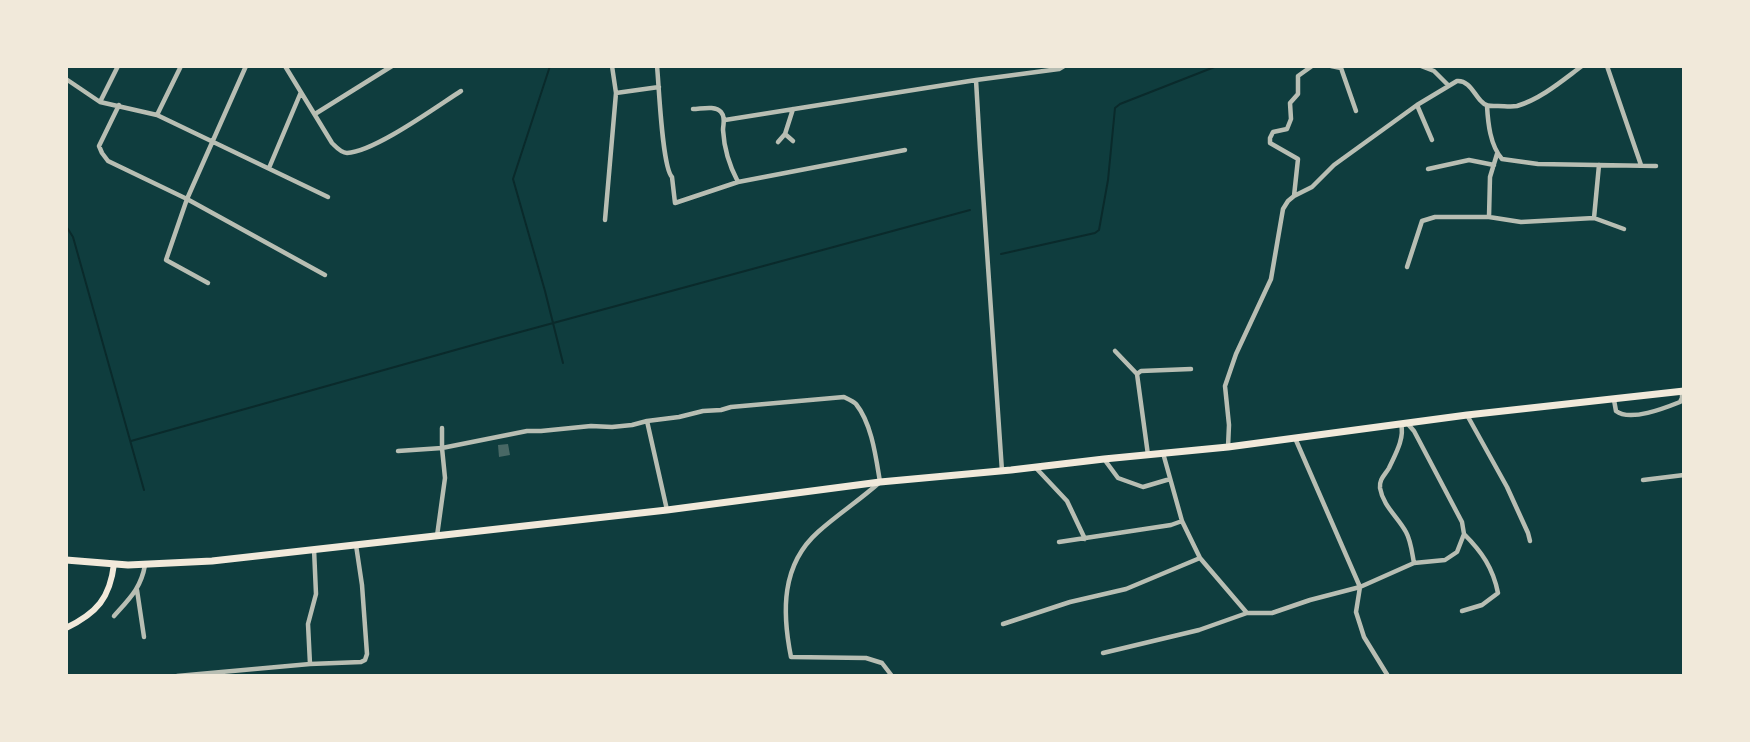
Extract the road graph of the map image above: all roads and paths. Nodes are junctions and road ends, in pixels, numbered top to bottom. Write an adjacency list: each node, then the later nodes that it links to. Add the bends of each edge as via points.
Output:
1 (118, 66): 21 (street)
2 (181, 66): 29 (street)
3 (246, 66): 34 (street)
4 (285, 66): 19 (street)
5 (392, 66): 28 (street)
6 (612, 66): 20 (street)
7 (657, 66): 17 (street)
8 (1064, 66): 15 (street)
9 (1312, 66): 45 (street, via 1298,76 1298,94 1290,103 1287,129 1273,132 1270,138 1270,143 1298,159)
10 (1331, 66): 27 (street, via 1341,68)
11 (1421, 66): 16 (street, via 1434,71)
12 (1582, 66): 24 (street, via 1527,102)
13 (1607, 66): 40 (street)
14 (66, 79): 21 (street)
15 (976, 80): 26 (street); 72 (street)
16 (1449, 86): 23 (street); 24 (street, via 1466,82)
17 (659, 87): 20 (street); 44 (street, via 675,202)
18 (461, 91): 28 (street, via 375,145 347,153 332,143)
19 (301, 92): 28 (street); 42 (street)
20 (616, 93): 50 (street)
21 (100, 102): 22 (street)
22 (119, 105): 29 (street); 47 (street, via 99,146 102,153 108,161)
23 (1417, 105): 32 (street); 45 (street, via 1329,169 1312,187)
24 (1487, 106): 37 (street)
25 (693, 109): 30 (street, via 715,108)
26 (793, 109): 30 (street); 31 (street)
27 (1356, 111)
28 (315, 114)
29 (157, 116): 34 (street)
30 (725, 120): 44 (street, via 723,129)
31 (785, 134): 33 (street); 35 (street)
32 (1432, 140)
33 (793, 141)
34 (212, 142): 42 (street); 47 (street)
35 (778, 142)
36 (905, 150): 44 (street)
37 (1497, 154): 38 (street); 39 (street, via 1502,159 1538,164)
38 (1494, 165): 43 (street, via 1470,160); 48 (street)
39 (1599, 165): 40 (street); 49 (street)
40 (1641, 165): 41 (street)
41 (1656, 166)
42 (269, 168): 46 (street)
43 (1428, 169)
44 (738, 182)
45 (1294, 196): 65 (street, via 1283,209 1271,279 1225,386)
46 (328, 197)
47 (188, 199): 53 (street); 54 (street, via 166,260)
48 (1489, 217): 49 (street, via 1521,222); 52 (street, via 1435,217 1422,221)
49 (1594, 218): 51 (street)
50 (605, 220)
51 (1624, 229)
52 (1407, 267)
53 (325, 275)
54 (208, 283)
55 (1115, 351): 57 (street)
56 (1191, 369): 57 (street)
57 (1137, 374): 69 (street)
58 (1683, 391): 59 (highway); 59 (street, via 1680,402 1638,415 1619,414)
59 (1614, 400): 60 (highway)
60 (1467, 415): 62 (highway); 82 (street, via 1507,487)
61 (647, 421): 66 (street, via 612,427 526,431); 76 (street, via 731,407 844,397 855,403 867,425); 77 (street)
62 (1404, 424): 64 (highway); 79 (street, via 1414,431 1462,522); 88 (street, via 1380,489 1408,535)
63 (442, 428): 66 (street)
64 (1295, 438): 65 (highway); 91 (street)
65 (1228, 447): 68 (highway)
66 (442, 448): 67 (street); 80 (street, via 445,478)
67 (398, 451)
68 (1163, 453): 69 (highway); 74 (street)
69 (1148, 455): 70 (highway)
70 (1104, 459): 71 (highway); 74 (street, via 1118,478 1143,487)
71 (1036, 468): 72 (highway); 81 (street, via 1067,501)
72 (1002, 471): 76 (highway)
73 (1684, 475): 75 (street)
74 (1170, 479): 78 (street)
75 (1643, 480)
76 (880, 482): 77 (highway); 102 (street, via 817,533 799,553 784,609 791,657 867,658 882,663)
77 (667, 510): 80 (highway)
78 (1182, 521): 81 (street); 86 (street)
79 (1464, 534): 88 (street, via 1457,552 1445,560); 93 (street, via 1495,575 1498,593 1482,605)
80 (437, 536): 84 (highway)
81 (1085, 539): 83 (street)
82 (1530, 541)
83 (1059, 542)
84 (356, 544): 85 (highway); 100 (street, via 366,658 361,662)
85 (314, 549): 90 (highway); 100 (street, via 316,594 308,624)
86 (1200, 558): 94 (street); 96 (street, via 1126,589)
87 (66, 560): 89 (highway)
88 (1414, 563): 91 (street)
89 (114, 564): 90 (highway); 97 (main road, via 110,584 98,608)
90 (145, 565): 92 (street)
91 (1360, 587): 94 (street, via 1272,613); 103 (street, via 1356,612 1364,637)
92 (137, 590): 95 (street); 98 (street)
93 (1462, 611)
94 (1247, 612): 99 (street, via 1199,630)
95 (114, 616)
96 (1004, 624)
97 (66, 628)
98 (144, 637)
99 (1103, 653)
100 (310, 664): 101 (street)
101 (177, 676)
102 (892, 676)
103 (1388, 676)

